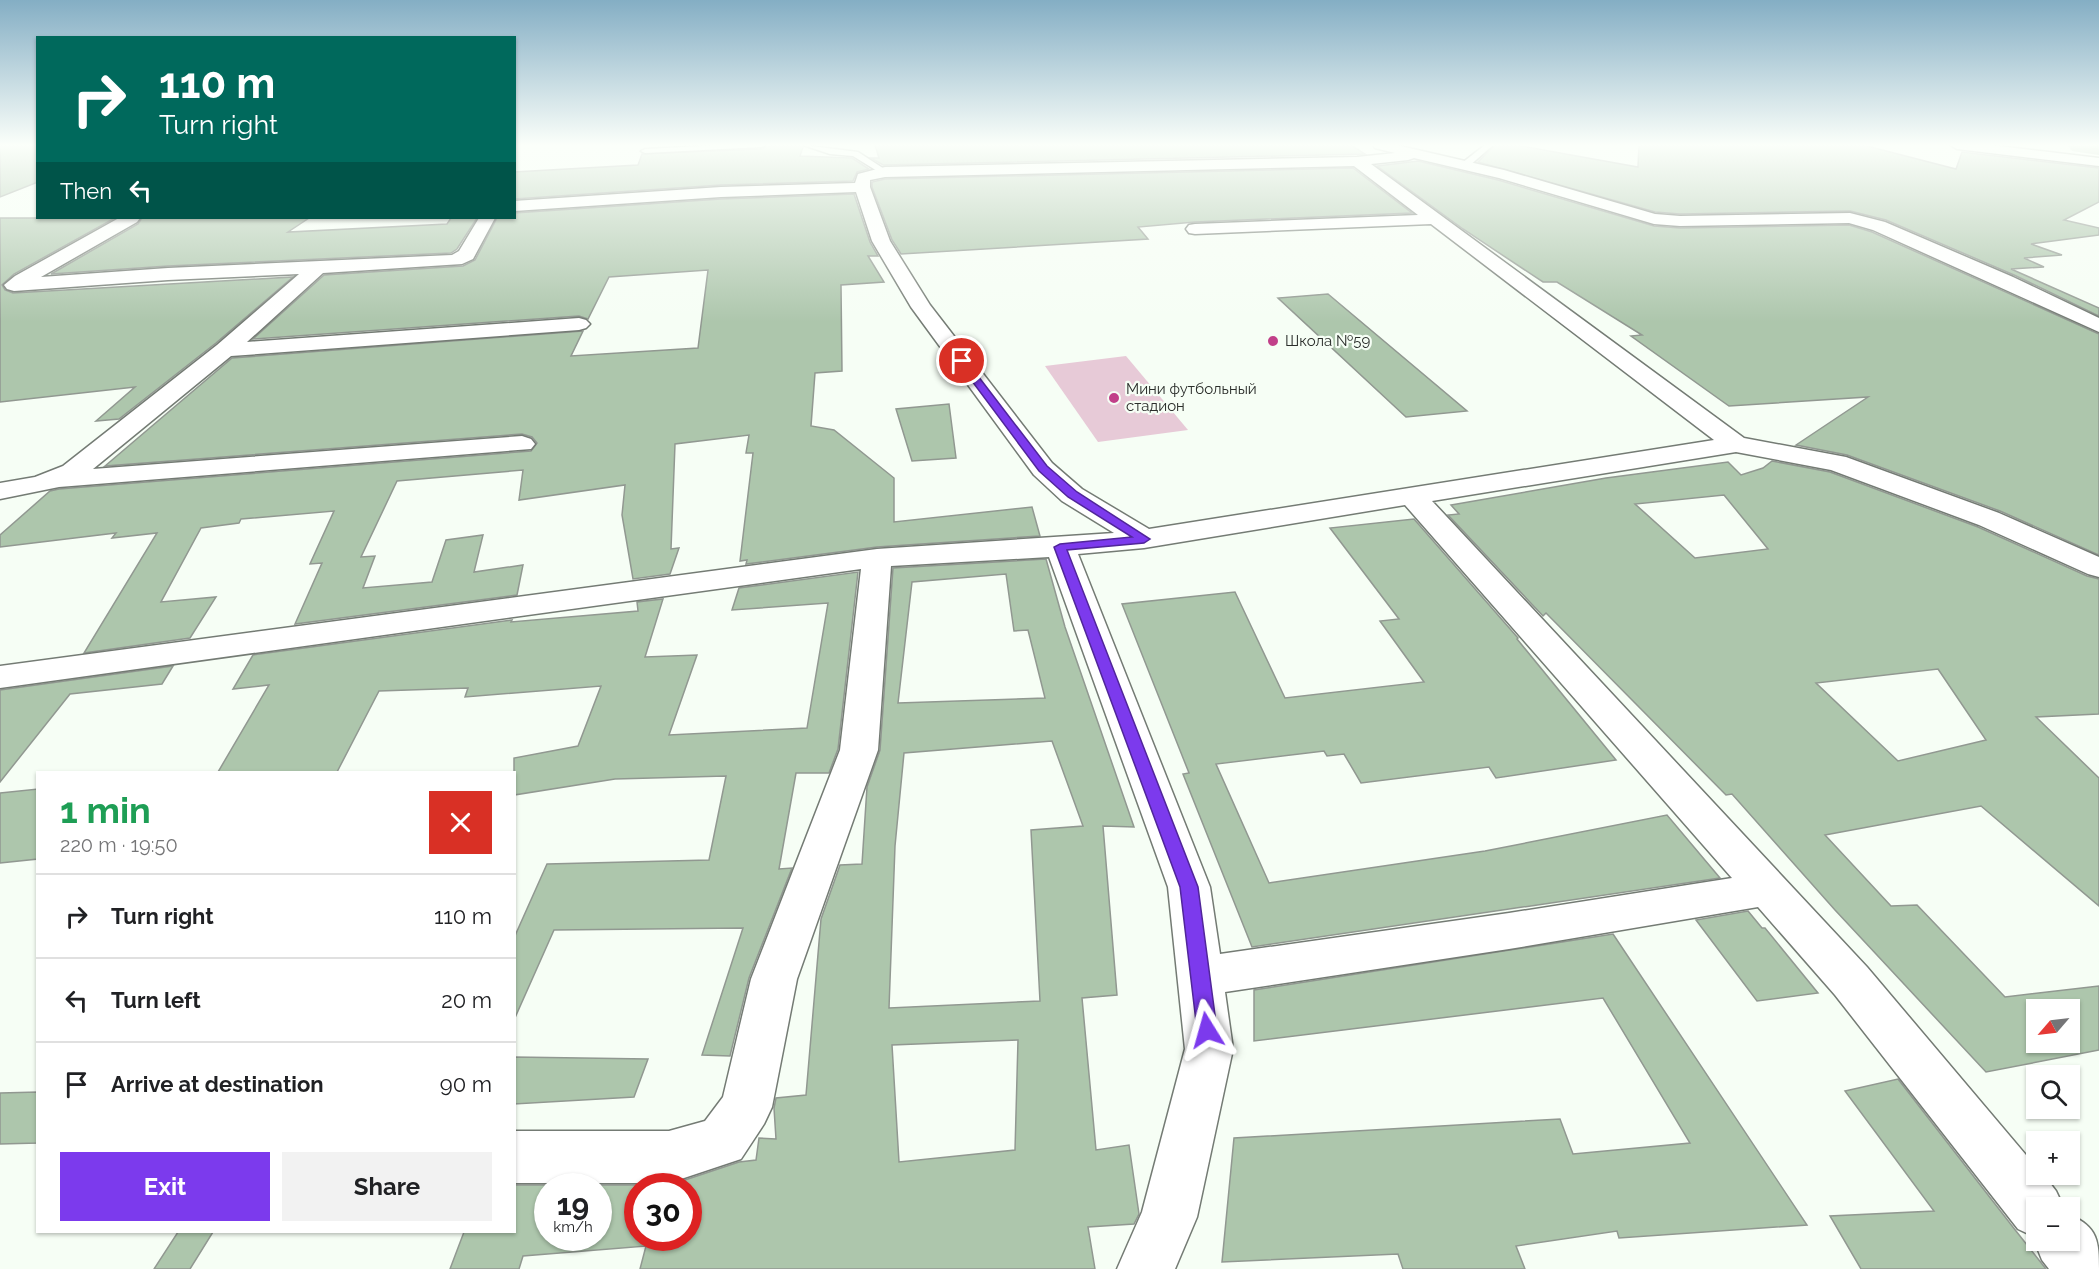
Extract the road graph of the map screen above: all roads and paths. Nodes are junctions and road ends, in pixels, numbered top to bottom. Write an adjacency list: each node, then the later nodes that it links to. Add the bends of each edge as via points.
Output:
1 (540, 204): 6 (street)
2 (868, 204): 22 (street, via 881,241 921,307 1043,469 1072,495)
3 (1416, 204): 10 (street)
4 (1602, 204): 7 (street, via 1654,219 1680,221)
5 (1874, 205): 7 (street, via 1844,214)
6 (516, 206)
7 (1850, 218): 15 (street, via 1879,226 2006,281)
8 (129, 219): 13 (street)
9 (486, 219): 12 (street, via 466,255 455,260)
10 (1436, 219): 11 (street); 18 (street)
11 (1195, 229)
12 (318, 268): 13 (street, via 168,274); 16 (street)
13 (7, 289)
14 (579, 324): 16 (street)
15 (2099, 326)
16 (225, 350): 19 (street, via 72,472)
17 (522, 444): 19 (street)
18 (1736, 444): 21 (street); 25 (street, via 1837,462 1989,519)
19 (54, 479): 20 (street)
20 (0, 491)
21 (1412, 496): 22 (street); 27 (street)
22 (1144, 539): 23 (street)
23 (1060, 547): 24 (street); 28 (street, via 1189,887)
24 (877, 558): 26 (street); 29 (street, via 859,750 774,979 746,1107 722,1141 669,1157)
25 (2099, 568)
26 (0, 677)
27 (1768, 890): 28 (street); 30 (street, via 1851,981)
28 (1200, 976): 32 (street, via 1209,1048 1169,1217)
29 (516, 1158)
30 (2026, 1197)
31 (2071, 1251): 33 (street)
32 (1146, 1269)
33 (2085, 1269)

